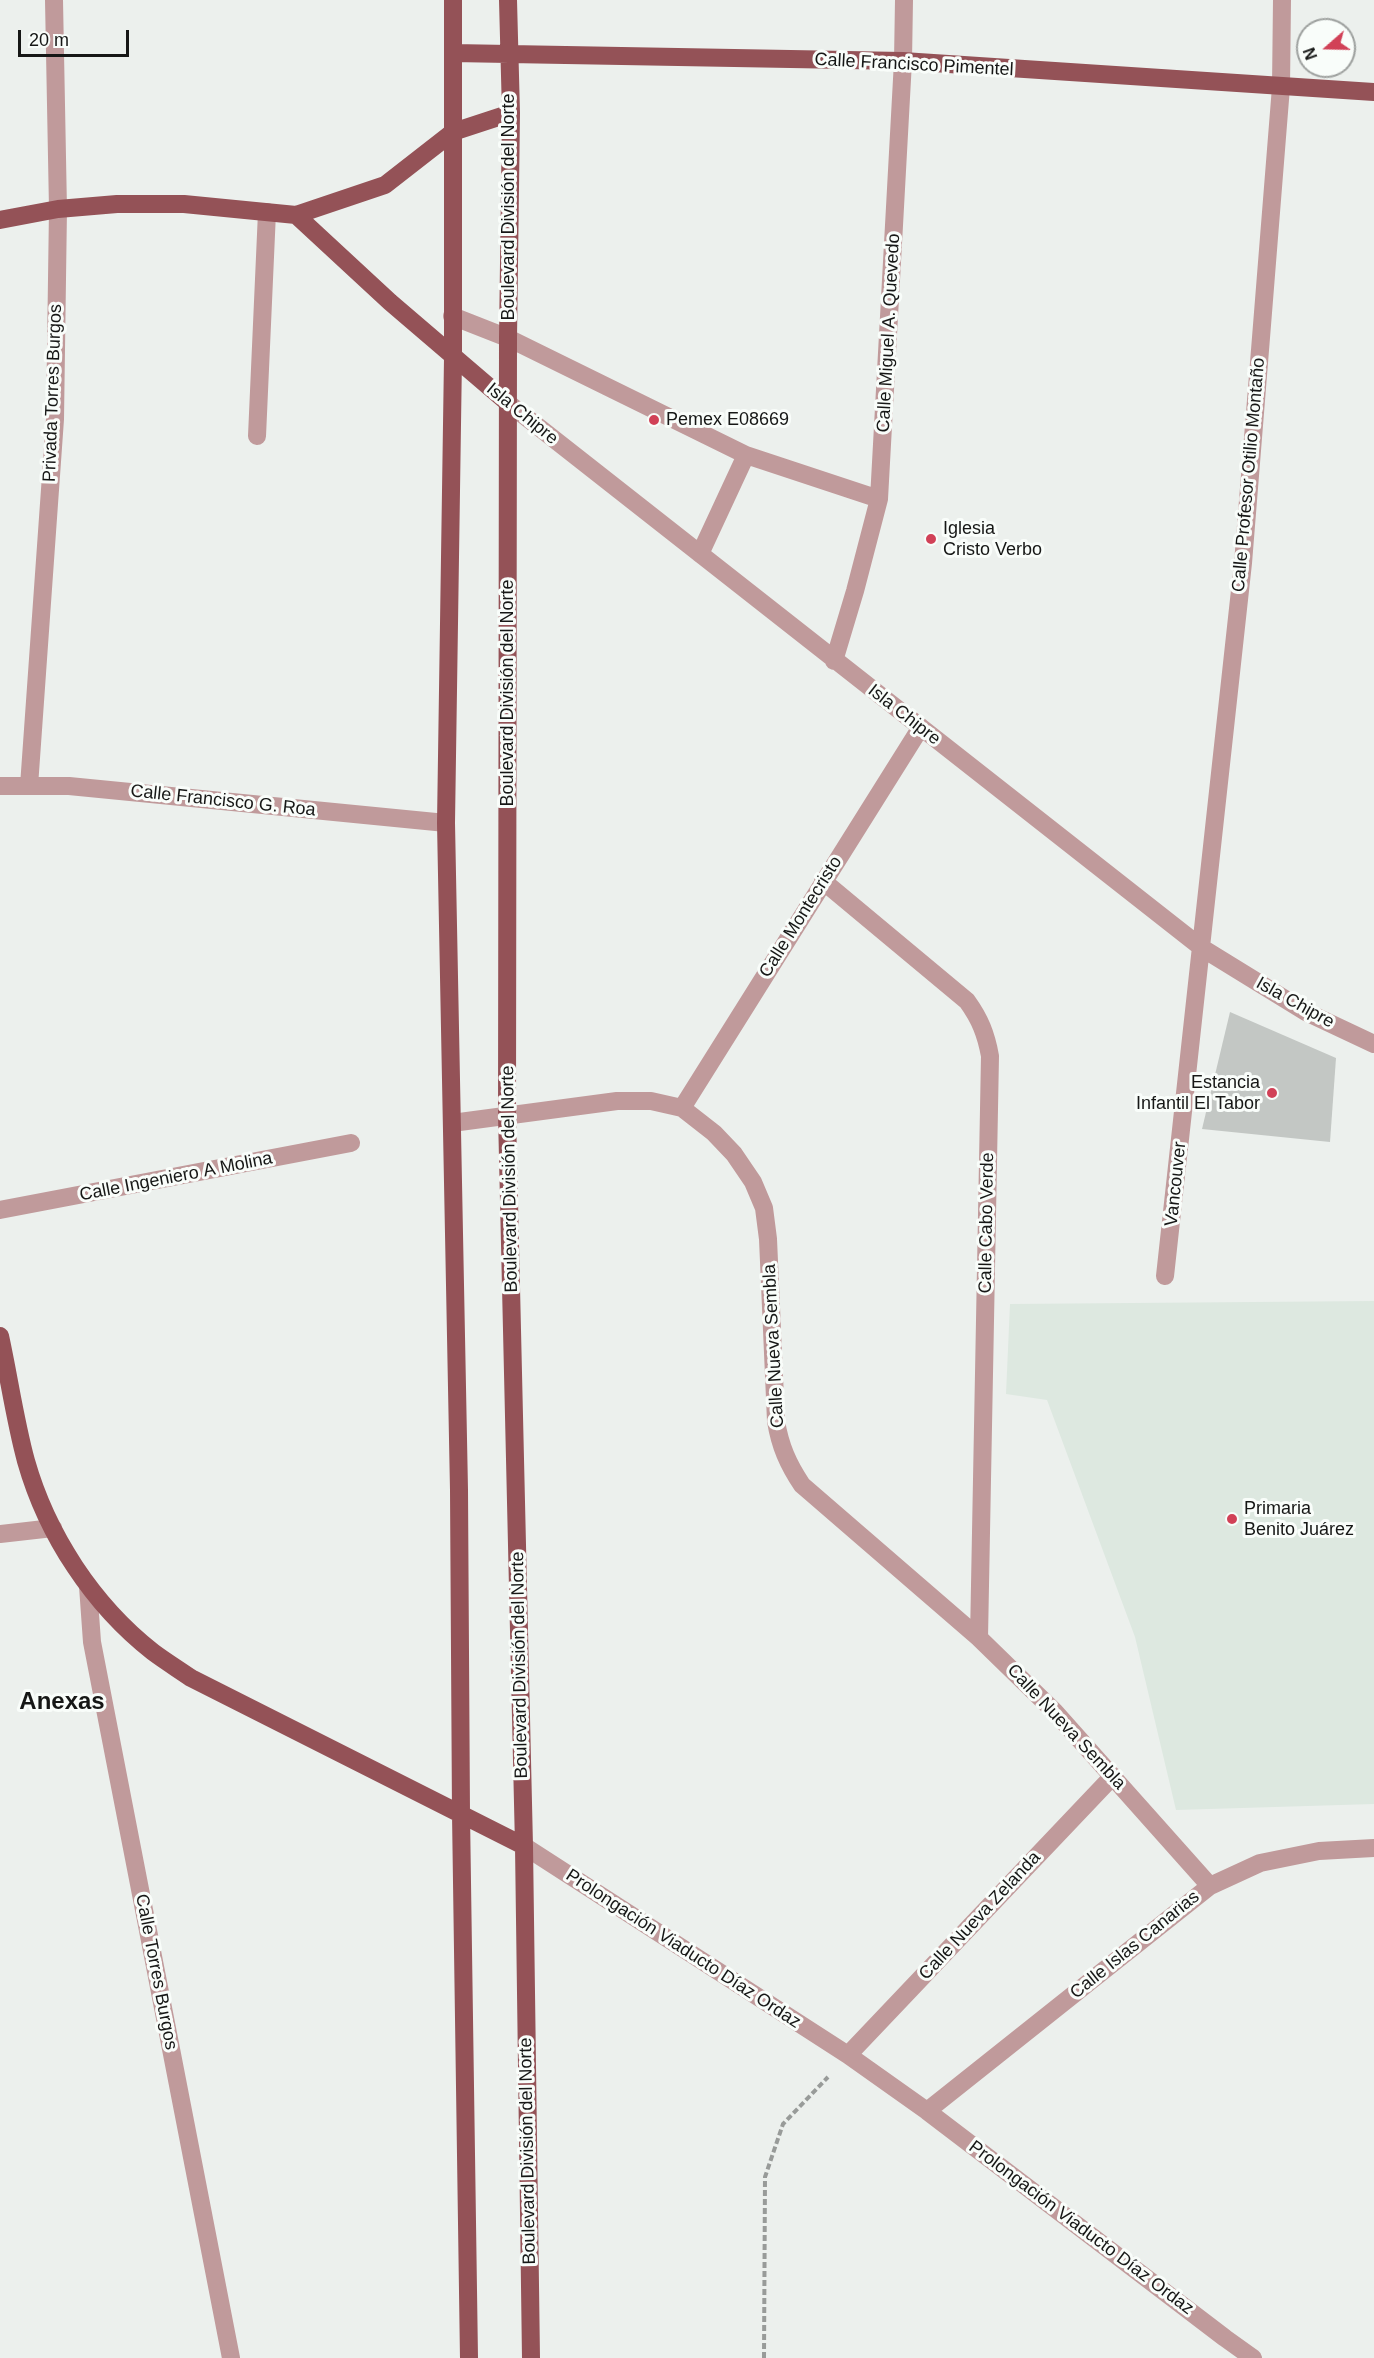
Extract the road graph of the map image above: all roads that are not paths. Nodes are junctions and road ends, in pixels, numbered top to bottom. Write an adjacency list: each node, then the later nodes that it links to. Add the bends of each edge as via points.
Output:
1 (54, 0): 13 (street, Privada Torres Burgos)
2 (453, 0): 6 (main road)
3 (508, 0): 7 (main road, Boulevard División del Norte)
4 (904, 0): 8 (street, Calle Miguel A. Quevedo)
5 (1282, 0): 9 (street, Calle Profesor Otilio Montaño)
6 (453, 53): 7 (main road, Calle Francisco Pimentel); 12 (main road)
7 (508, 54): 8 (main road, Calle Francisco Pimentel); 11 (main road, Boulevard División del Norte)
8 (903, 61): 9 (main road, Calle Francisco Pimentel); 23 (street, Calle Miguel A. Quevedo)
9 (1281, 87): 10 (main road, Calle Francisco Pimentel); 31 (street, Calle Profesor Otilio Montaño, via 1243,563)
10 (1374, 92)
11 (511, 113): 12 (main road); 18 (main road, Boulevard División del Norte)
12 (453, 132): 15 (main road, via 385,185); 17 (main road)
13 (58, 209): 14 (main road, via 184,204); 16 (main road); 28 (street, Privada Torres Burgos, via 55,418)
14 (267, 212): 15 (main road); 21 (street)
15 (296, 215): 19 (main road)
16 (0, 220)
17 (452, 316): 18 (street); 19 (main road)
18 (508, 338): 20 (main road, Boulevard División del Norte); 22 (street)
19 (453, 358): 20 (main road, Isla Chipre); 29 (main road)
20 (508, 403): 24 (street, Isla Chipre); 34 (main road, Boulevard División del Norte)
21 (257, 436)
22 (746, 455): 23 (street); 24 (street)
23 (879, 499): 25 (street, Calle Miguel A. Quevedo)
24 (700, 554): 25 (street, Isla Chipre)
25 (834, 661): 26 (street, Isla Chipre)
26 (921, 727): 30 (street, Calle Montecristo); 31 (street, Isla Chipre)
27 (0, 786): 28 (street, Calle Francisco G. Roa)
28 (29, 786): 29 (street, Calle Francisco G. Roa, via 69,786)
29 (446, 823): 35 (main road)
30 (823, 881): 33 (street, Calle Montecristo); 43 (street, Calle Cabo Verde, via 967,1001 986,1034 990,1056)
31 (1202, 948): 32 (street, Isla Chipre, via 1306,1012); 38 (street, Vancouver)
32 (1374, 1044)
33 (682, 1108): 34 (street, Calle Nueva Sembla, via 651,1101 617,1101); 43 (street, Calle Nueva Sembla, via 734,1154 753,1182 764,1208 776,1421 788,1464 802,1485)
34 (507, 1115): 35 (street, Calle Nueva Sembla); 46 (main road, Boulevard División del Norte)
35 (452, 1123): 45 (main road)
36 (351, 1143): 37 (street, Calle Ingeniero A Molina)
37 (0, 1210)
38 (1165, 1276)
39 (0, 1336): 40 (main road, Prolongación Viaducto Díaz Ordaz, via 26,1461)
40 (53, 1528): 41 (street); 42 (main road, Prolongación Viaducto Díaz Ordaz)
41 (0, 1534)
42 (88, 1586): 45 (main road, Prolongación Viaducto Díaz Ordaz, via 153,1652 191,1678); 51 (street, Calle Torres Burgos, via 92,1642)
43 (980, 1638): 44 (street, Calle Nueva Sembla)
44 (1113, 1776): 48 (street, Calle Nueva Sembla); 49 (street, Calle Nueva Zelanda)
45 (461, 1814): 46 (main road, Prolongación Viaducto Díaz Ordaz); 52 (main road)
46 (524, 1846): 49 (street, Prolongación Viaducto Díaz Ordaz); 53 (main road, Boulevard División del Norte)
47 (1374, 1848): 48 (street, Calle Islas Canarias, via 1319,1851 1260,1863)
48 (1210, 1886): 50 (street, Calle Islas Canarias)
49 (848, 2055): 50 (street, Prolongación Viaducto Díaz Ordaz)
50 (927, 2111): 54 (street, Prolongación Viaducto Díaz Ordaz)
51 (231, 2358)
52 (469, 2358)
53 (531, 2358)
54 (1253, 2358)

